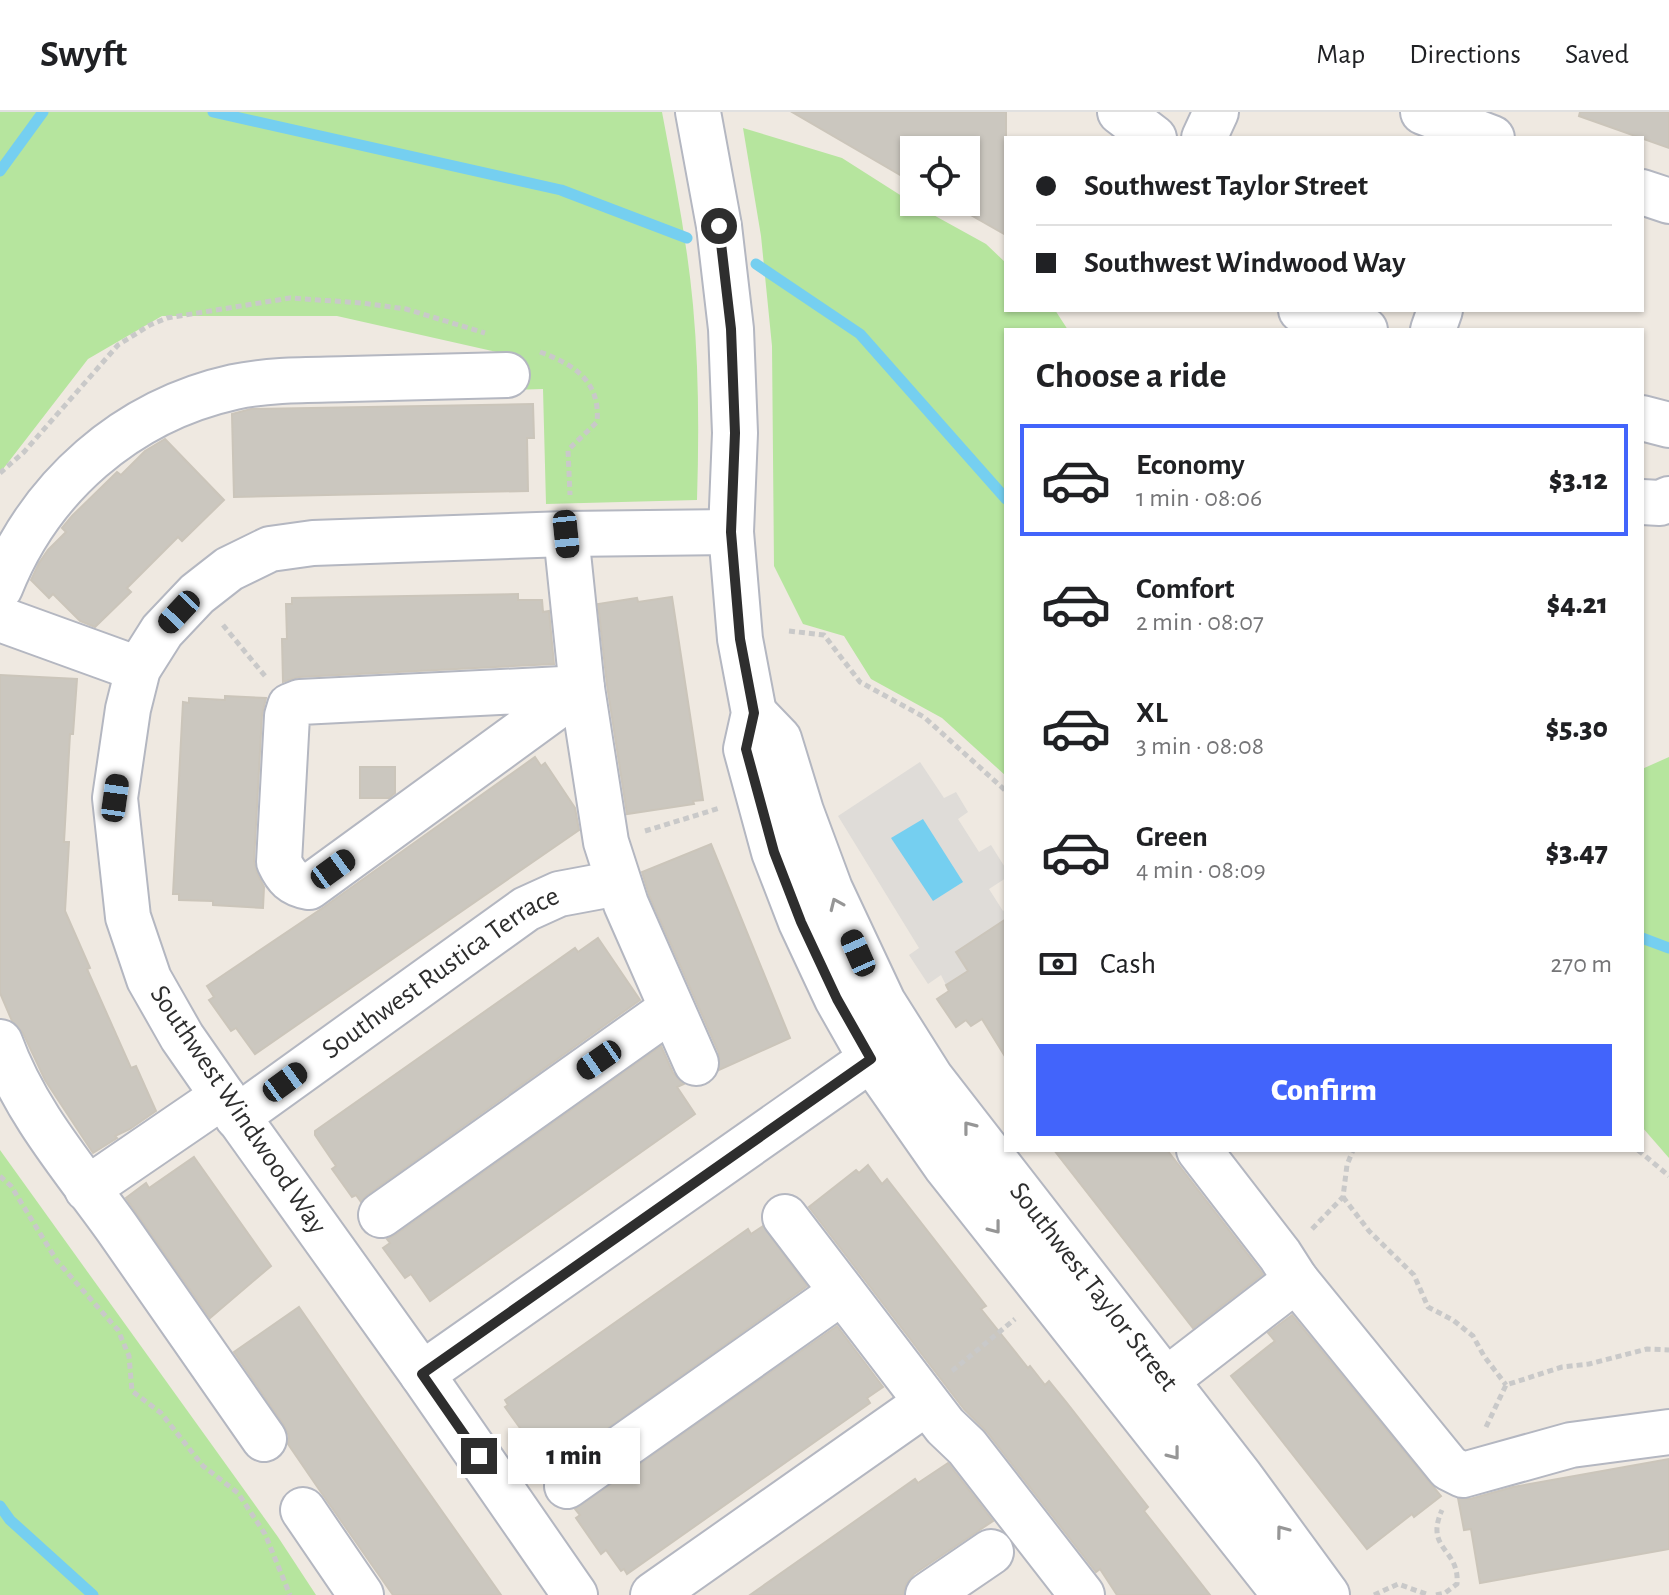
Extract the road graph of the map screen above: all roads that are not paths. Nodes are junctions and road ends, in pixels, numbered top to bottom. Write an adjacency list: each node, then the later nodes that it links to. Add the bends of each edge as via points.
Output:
1 (698, 112): 17 (street, Southwest Taylor Street, via 731,329)
2 (1120, 112): 5 (street)
3 (1216, 112): 6 (street)
4 (1423, 112): 7 (street)
5 (1151, 136)
6 (1205, 136)
7 (1487, 136)
8 (1644, 193): 9 (street)
9 (1669, 201)
10 (1307, 312): 11 (street)
11 (1359, 328)
12 (507, 375): 19 (street, via 281,381 233,388 176,406 137,425 87,461 39,513)
13 (1644, 419): 14 (street)
14 (1669, 425)
15 (1669, 499): 16 (street)
16 (1644, 502)
17 (731, 532): 18 (street, Southwest Windwood Way); 23 (street, Southwest Taylor Street, via 740,639)
18 (566, 534): 21 (street, Southwest Windwood Way, via 270,549 229,569 197,594 162,631); 22 (street)
19 (0, 588)
20 (0, 619): 21 (street)
21 (138, 669): 29 (street, Southwest Windwood Way, via 115,798 128,917 149,979)
22 (582, 688): 22 (street, via 290,706 279,862 286,877 309,887); 24 (street)
23 (754, 713): 27 (street, Southwest Taylor Street, one-way to 23, via 779,739); 27 (street, Southwest Taylor Street, via 746,749 774,852 801,922 837,999)
24 (612, 863): 25 (street); 29 (street, Southwest Rustica Terrace, via 526,909)
25 (671, 1009): 28 (street); 32 (street)
26 (0, 1042): 31 (street, via 27,1100)
27 (888, 1049): 36 (street); 37 (street, Southwest Taylor Street, one-way to 27, via 931,1078); 37 (street, Southwest Taylor Street, one-way to 37, via 945,1165 1047,1293)
28 (696, 1063)
29 (230, 1106): 31 (street, Southwest Rustica Terrace); 36 (street, Southwest Windwood Way)
30 (1212, 1157): 34 (street)
31 (87, 1189): 40 (street)
32 (381, 1215)
33 (785, 1217): 35 (street)
34 (1296, 1280): 37 (street); 39 (street, via 1449,1468 1463,1475 1571,1445)
35 (842, 1292): 38 (street); 41 (street)
36 (422, 1374): 45 (street, Southwest Windwood Way)
37 (1150, 1392): 49 (street, Southwest Taylor Street, one-way to 49); 50 (street, Southwest Taylor Street, one-way to 37, via 1291,1543)
38 (926, 1403): 46 (street); 48 (street, via 967,1447)
39 (1669, 1432)
40 (264, 1439)
41 (567, 1486)
42 (303, 1510): 44 (street)
43 (991, 1552): 47 (street)
44 (361, 1595)
45 (575, 1595)
46 (653, 1595)
47 (928, 1595)
48 (1082, 1595)
49 (1285, 1595)
50 (1327, 1595)

